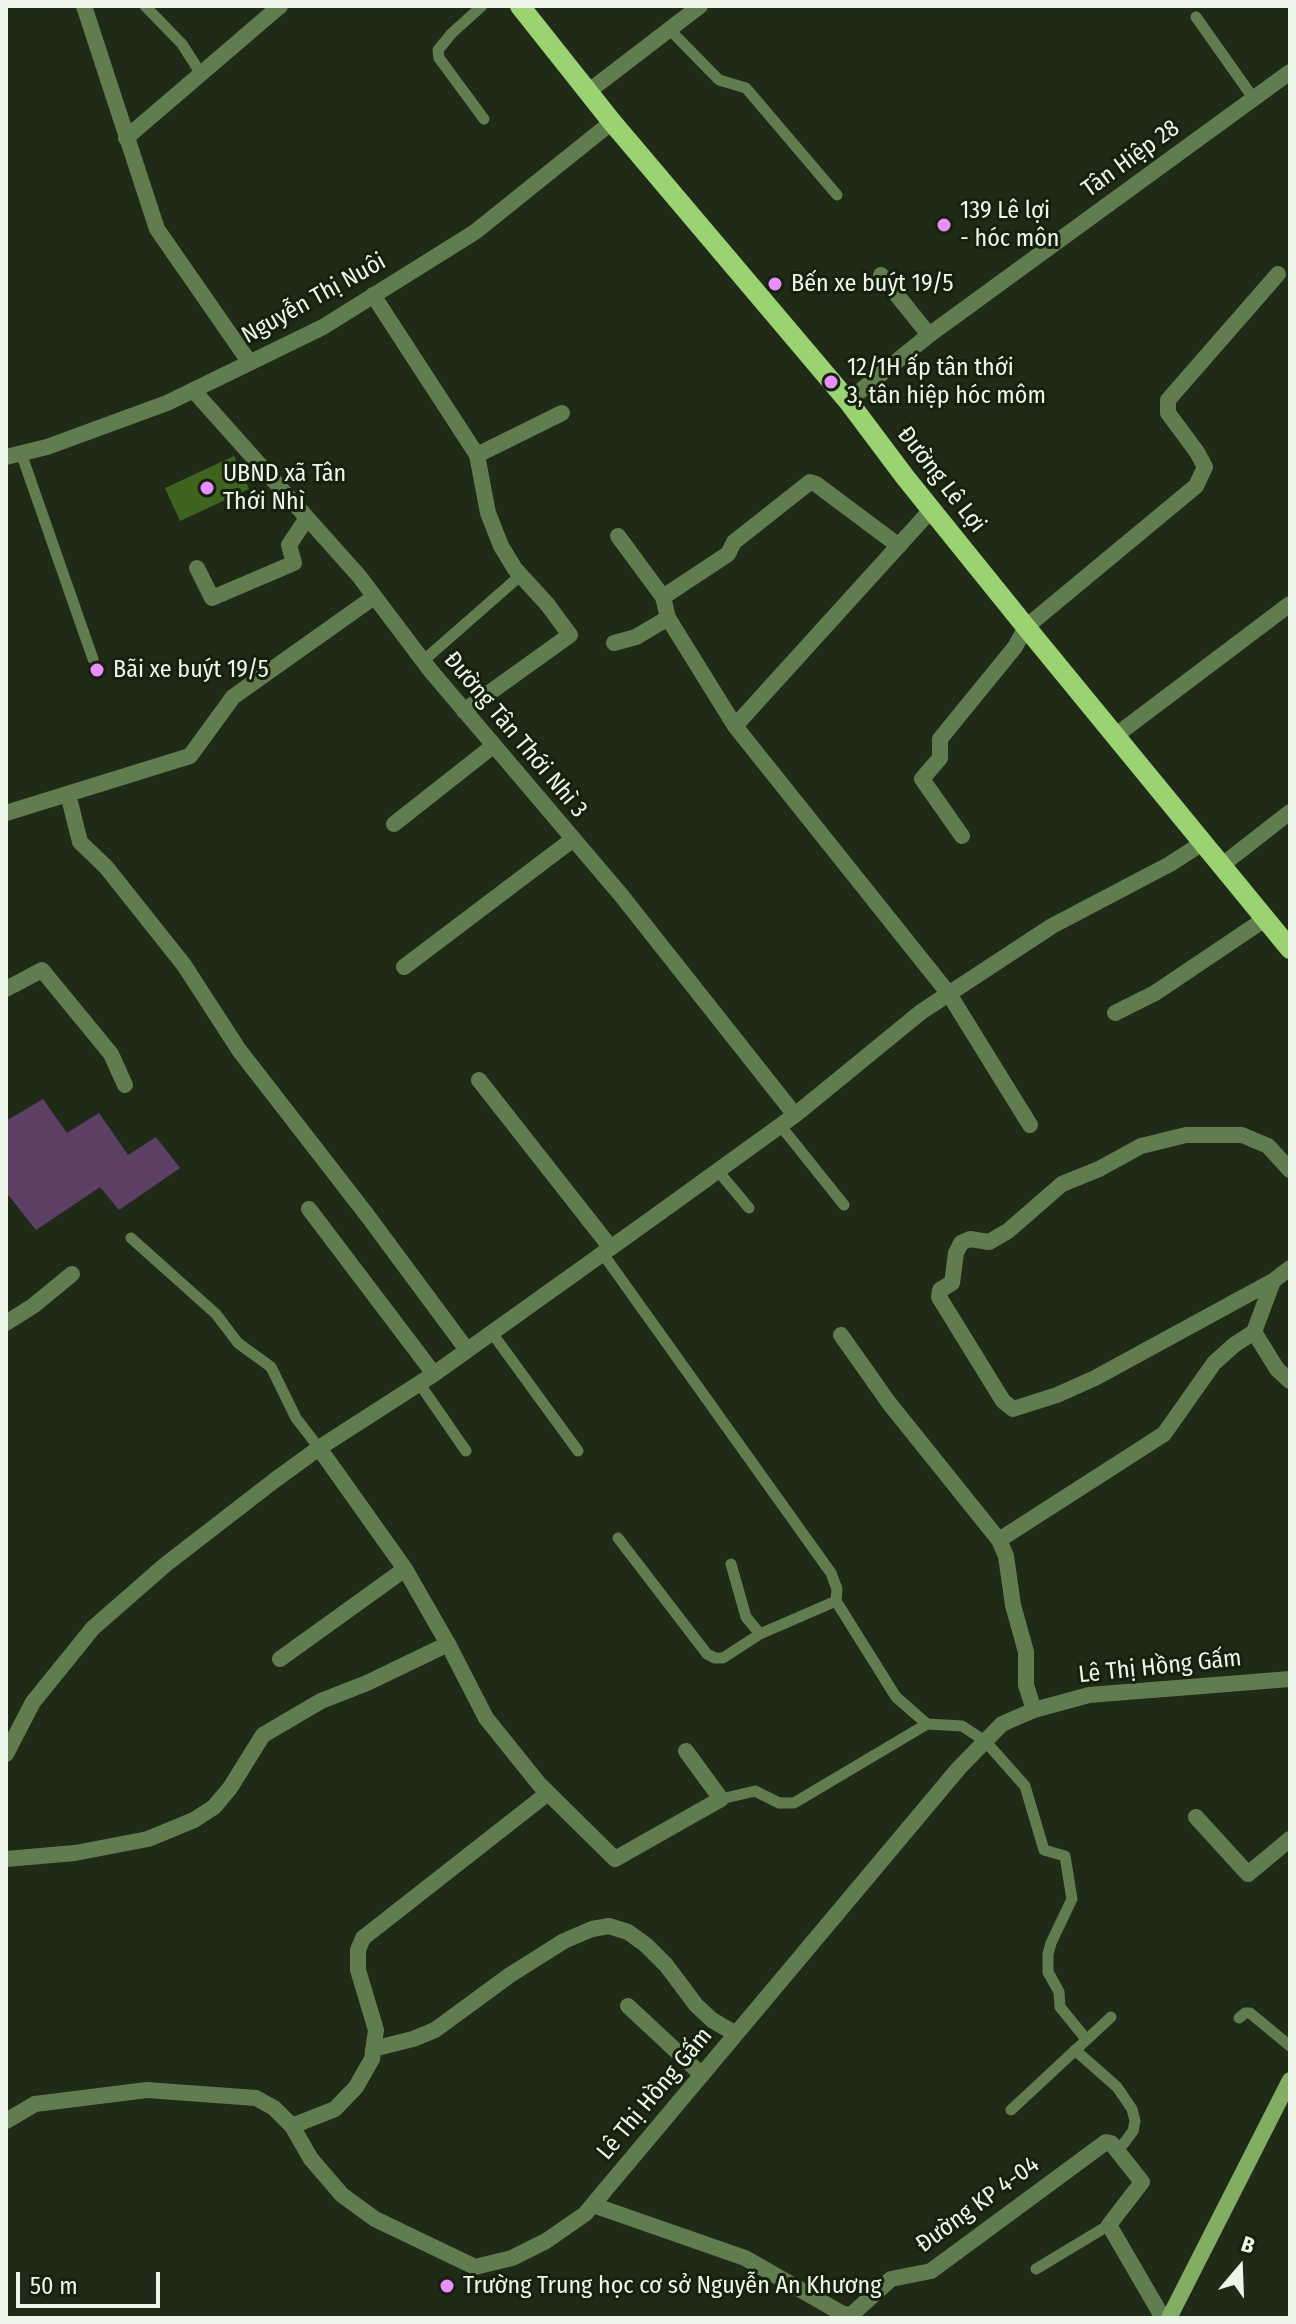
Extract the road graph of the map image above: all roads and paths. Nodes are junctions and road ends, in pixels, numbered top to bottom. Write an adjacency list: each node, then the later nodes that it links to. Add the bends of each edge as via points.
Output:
1 (84, 6): 15 (street)
2 (145, 6): 10 (lane, via 182,44)
3 (280, 6): 10 (street)
4 (482, 6): 13 (lane, via 438,50)
5 (520, 6): 11 (main road, Đường Lê Lợi)
6 (700, 6): 8 (street)
7 (1196, 17): 12 (lane)
8 (669, 29): 11 (street); 16 (lane, via 719,80 746,88)
9 (1290, 72): 12 (street, Tân Hiệp 28)
10 (201, 74): 15 (street)
11 (589, 91): 14 (main road, Đường Lê Lợi)
12 (1254, 99): 20 (street, Tân Hiệp 28)
13 (484, 119)
14 (612, 122): 19 (street, Nguyễn Thị Nuôi, via 475,232); 23 (main road, Đường Lê Lợi)
15 (126, 138): 21 (street, via 157,229)
16 (837, 195)
17 (1278, 274): 37 (street, via 1168,400 1168,413 1205,467 1196,486)
18 (881, 275): 20 (street)
19 (373, 295): 21 (street, Nguyễn Thị Nuôi); 26 (street)
20 (929, 335): 23 (street, Tân Hiệp 28)
21 (250, 363): 22 (street, Nguyễn Thị Nuôi)
22 (193, 390): 25 (street, Nguyễn Thị Nuôi); 28 (street, Đường Tân Thới Nhì 3)
23 (848, 401): 27 (main road, Đường Lê Lợi)
24 (562, 413): 26 (street)
25 (14, 455): 39 (lane)
26 (477, 455): 32 (street, via 488,513 501,546)
27 (931, 510): 30 (street); 37 (main road, Đường Lê Lợi)
28 (307, 518): 31 (street, via 289,545 294,563 212,598); 33 (street, Đường Tân Thới Nhì 3)
29 (618, 536): 34 (street)
30 (899, 546): 34 (street, via 810,482 734,542 728,554); 42 (street)
31 (197, 568)
32 (521, 575): 40 (lane); 41 (street, via 570,635)
33 (374, 597): 40 (street, Đường Tân Thới Nhì 3); 45 (street, via 233,697 190,756)
34 (663, 597): 36 (street)
35 (1290, 604): 43 (street)
36 (668, 618): 38 (street); 42 (street)
37 (1026, 627): 43 (main road, Đường Lê Lợi); 49 (street, via 940,739 940,758 922,777)
38 (614, 643)
39 (93, 659)
40 (423, 661): 41 (street, Đường Tân Thới Nhì 3)
41 (464, 711): 44 (street, Đường Tân Thới Nhì 3)
42 (735, 726): 57 (street)
43 (1115, 736): 51 (main road, Đường Lê Lợi)
44 (493, 746): 48 (street); 50 (street, Đường Tân Thới Nhì 3)
45 (68, 794): 47 (street); 78 (street, via 80,842 184,965 239,1050)
46 (1290, 812): 52 (street)
47 (6, 813)
48 (394, 824)
49 (962, 836)
50 (572, 840): 55 (street); 61 (street, Đường Tân Thới Nhì 3)
51 (1201, 844): 52 (main road, Đường Lê Lợi); 57 (street, via 1052,926)
52 (1222, 865): 53 (main road, Đường Lê Lợi)
53 (1265, 919): 54 (main road, Đường Lê Lợi); 58 (street, via 1155,993)
54 (1290, 949)
55 (404, 967)
56 (6, 989): 60 (street, via 42,970 111,1054)
57 (949, 994): 61 (street); 63 (street)
58 (1115, 1013)
59 (479, 1080): 70 (street)
60 (125, 1085)
61 (795, 1115): 62 (street)
62 (780, 1125): 65 (street); 66 (lane)
63 (1030, 1125)
64 (1290, 1170): 73 (street, via 1268,1146 1242,1135 1186,1135 1141,1146 1062,1184 989,1242 961,1243 952,1283 940,1290 939,1297 1013,1409 1095,1378)
65 (718, 1171): 67 (lane); 70 (street)
66 (844, 1205)
67 (749, 1208)
68 (309, 1209): 79 (street)
69 (131, 1238): 82 (lane, via 216,1314 238,1343 271,1367 296,1418)
70 (607, 1251): 76 (street); 89 (lane, via 831,1573)
71 (1290, 1268): 73 (street)
72 (72, 1274): 74 (street)
73 (1273, 1281): 75 (street)
74 (6, 1323)
75 (1254, 1332): 80 (street); 86 (street, via 1214,1363 1172,1426 1155,1442)
76 (492, 1333): 78 (street); 84 (lane)
77 (841, 1335): 86 (street)
78 (467, 1350): 79 (street)
79 (434, 1374): 81 (street)
80 (1290, 1381)
81 (419, 1383): 82 (street); 83 (lane)
82 (319, 1448): 88 (street); 98 (street, via 165,1565 93,1628 33,1702)
83 (466, 1451)
84 (578, 1451)
85 (618, 1538): 90 (lane, via 707,1654 723,1658)
86 (999, 1540): 94 (street)
87 (731, 1564): 90 (lane, via 746,1617)
88 (405, 1569): 91 (street); 92 (street)
89 (836, 1601): 90 (lane); 95 (lane, via 896,1697)
90 (760, 1634)
91 (448, 1644): 99 (street, via 486,1718); 103 (street, via 321,1701 263,1735 230,1788 194,1820 148,1839)
92 (280, 1659)
93 (1290, 1679): 94 (street, Lê Thị Hồng Gấm, via 1089,1695)
94 (1034, 1710): 96 (street, Lê Thị Hồng Gấm, via 1002,1724)
95 (927, 1724): 96 (lane, via 962,1726); 100 (lane, via 794,1803 779,1803 755,1791)
96 (985, 1741): 107 (street, Lê Thị Hồng Gấm); 108 (lane, via 1025,1786 1044,1850 1065,1856 1073,1892 1048,1954 1048,1972 1060,2007)
97 (686, 1751): 100 (street)
98 (6, 1754)
99 (548, 1793): 100 (street, via 615,1859); 110 (street, via 363,1938 358,1970 376,2030)
100 (721, 1799)
101 (1196, 1817): 102 (street, via 1248,1874)
102 (1290, 1839)
103 (6, 1859)
104 (628, 2006): 112 (street)
105 (1111, 2017): 108 (lane)
106 (1239, 2018): 109 (lane, via 1250,2013)
107 (736, 2034): 110 (street, via 696,2005 646,1945 609,1926 564,1941 435,2030); 112 (street, Lê Thị Hồng Gấm)
108 (1086, 2039): 111 (lane)
109 (1290, 2046)
110 (373, 2049): 116 (street, via 356,2087 335,2109)
111 (1075, 2050): 114 (lane); 117 (lane, via 1117,2087 1132,2109 1133,2131)
112 (702, 2075): 118 (street, Lê Thị Hồng Gấm)
113 (1290, 2080): 121 (street)
114 (1011, 2110)
115 (6, 2121): 116 (street, Lê Thị Hồng Gấm, via 35,2104 147,2090 256,2098)
116 (292, 2126): 118 (street, Lê Thị Hồng Gấm, via 342,2195 375,2219 475,2267 512,2258 546,2241)
117 (1118, 2151): 118 (street, Đường KP 4-04, via 1111,2143 1101,2144 931,2271 891,2279 851,2315 745,2258); 119 (street, via 1142,2182)
118 (593, 2205)
119 (1109, 2225): 120 (lane); 121 (street)
120 (1036, 2269)
121 (1166, 2318)

